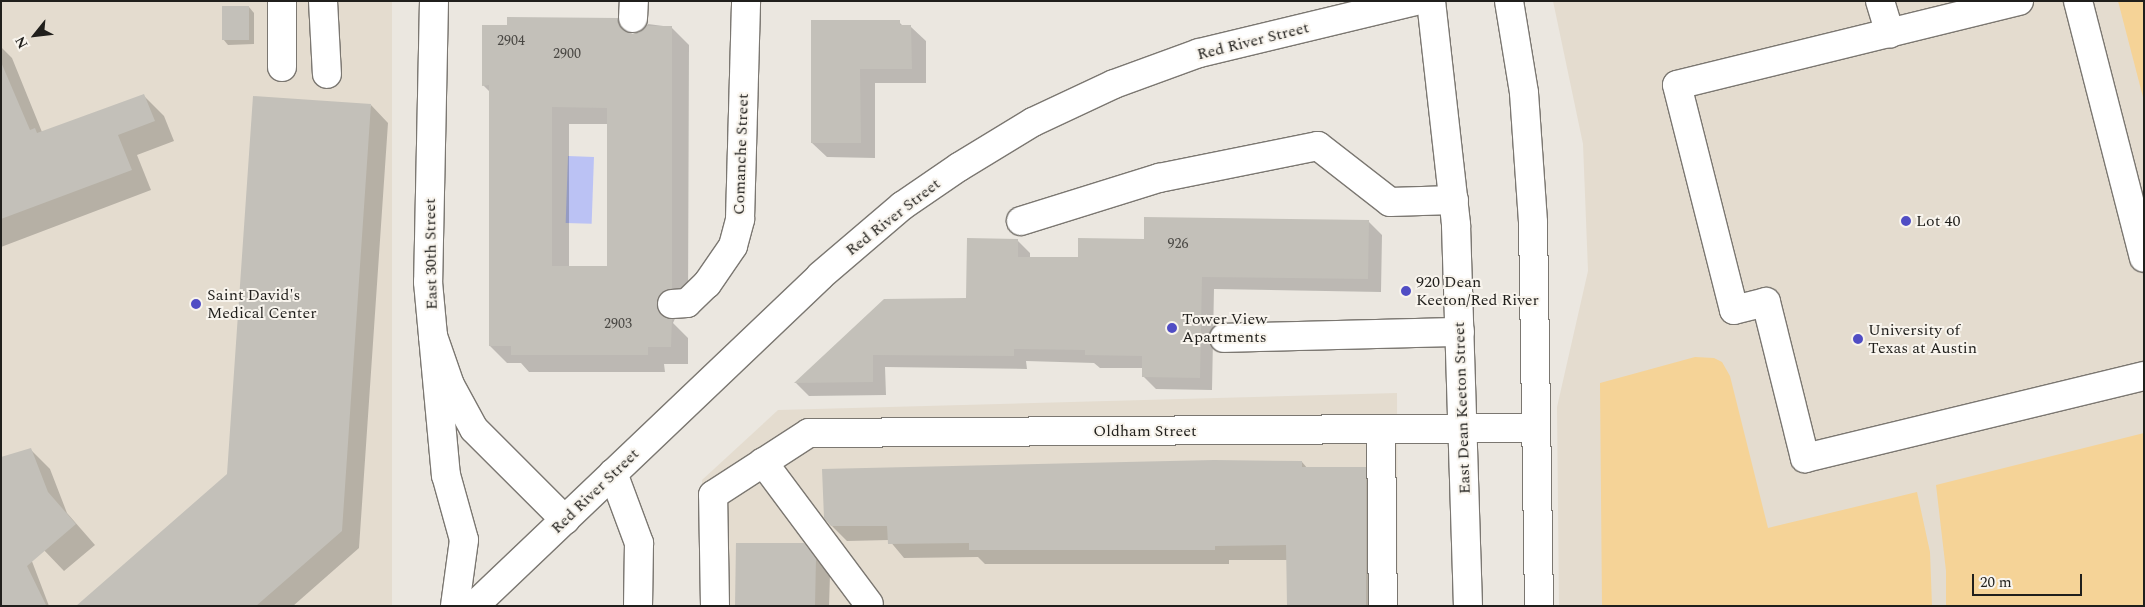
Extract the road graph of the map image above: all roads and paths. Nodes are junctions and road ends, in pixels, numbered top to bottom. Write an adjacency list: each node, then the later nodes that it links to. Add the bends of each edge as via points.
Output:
1 (282, 1): 12 (main road)
2 (323, 1): 13 (main road)
3 (434, 1): 19 (main road, East 30th Street, via 428,282)
4 (746, 1): 17 (main road, Comanche Street, via 740,219 733,246 707,284 687,303)
5 (1415, 1): 26 (main road, Red River Street, via 1199,53 1114,84 1025,127 902,206 820,276)
6 (1431, 1): 14 (main road, East Dean Keeton Street)
7 (1509, 1): 23 (main road, via 1524,93 1533,223)
8 (1880, 1): 11 (main road)
9 (2019, 1): 11 (main road)
10 (2078, 1): 16 (main road)
11 (1890, 33): 21 (main road, via 1677,85 1734,310 1766,302 1806,458)
12 (282, 67)
13 (327, 74)
14 (1454, 200): 15 (main road, via 1390,202 1318,146 1159,178); 18 (main road, East Dean Keeton Street)
15 (1022, 221)
16 (2144, 258)
17 (672, 304)
18 (1460, 332): 20 (main road); 22 (main road, East Dean Keeton Street)
19 (433, 336): 27 (main road, East 30th Street, via 450,385 474,429); 29 (main road, via 446,475 464,540)
20 (1224, 338)
21 (2144, 376)
22 (1464, 427): 23 (main road, Oldham Street); 24 (main road, Oldham Street); 34 (main road, East Dean Keeton Street)
23 (1536, 428): 35 (main road)
24 (1381, 429): 25 (main road, Oldham Street, via 809,433); 33 (main road)
25 (763, 462): 28 (main road); 32 (main road, Oldham Street, via 714,495)
26 (613, 473): 27 (main road, Red River Street); 31 (main road, via 639,543)
27 (565, 520): 30 (main road, Red River Street)
28 (869, 604)
29 (455, 606)
30 (474, 606)
31 (638, 606)
32 (715, 606)
33 (1383, 606)
34 (1468, 606)
35 (1539, 606)

